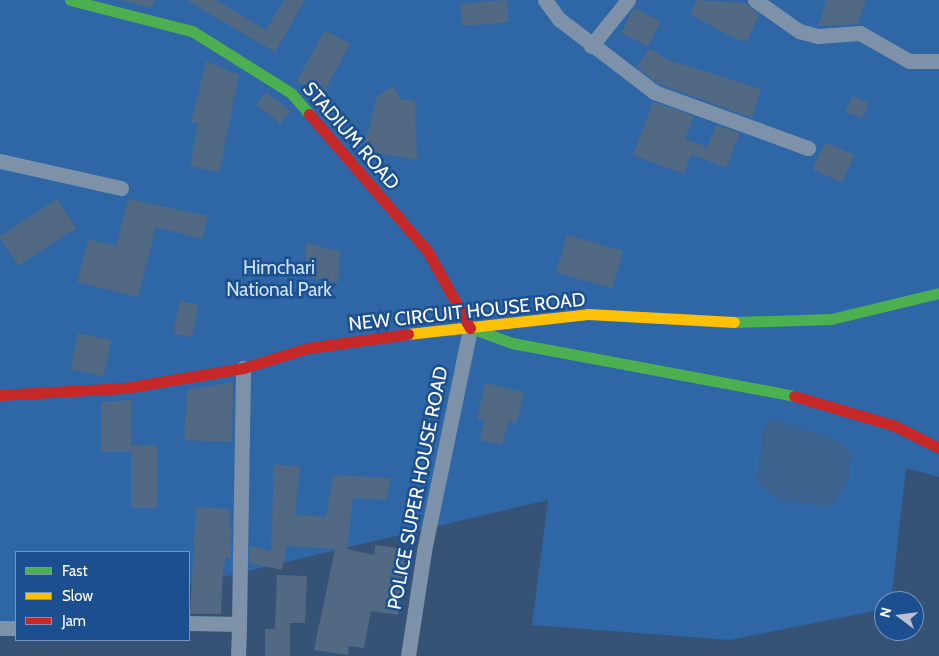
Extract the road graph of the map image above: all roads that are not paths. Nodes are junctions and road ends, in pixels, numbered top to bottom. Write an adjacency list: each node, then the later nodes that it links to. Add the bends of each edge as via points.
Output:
1 (70, 0): 11 (street, STADIUM ROAD, via 192,31 291,93 428,252)
2 (546, 0): 5 (street, via 559,19)
3 (628, 0): 5 (street)
4 (755, 0): 6 (street, via 799,31 818,36 860,33 909,61)
5 (591, 46): 7 (street, via 668,99)
6 (939, 61)
7 (808, 148)
8 (0, 161): 9 (street)
9 (121, 188)
10 (939, 293): 11 (street, NEW CIRCUIT HOUSE ROAD, via 831,318 723,322 588,314)
11 (470, 328): 12 (street, NEW CIRCUIT HOUSE ROAD, via 308,348); 14 (street, via 512,343 797,397 895,426); 20 (street, POLICE SUPER HOUSE ROAD, via 424,551)
12 (243, 368): 13 (street, NEW CIRCUIT HOUSE ROAD, via 124,388); 16 (street)
13 (0, 395)
14 (939, 448)
15 (190, 623): 16 (street)
16 (238, 624): 19 (street)
17 (0, 628): 18 (street)
18 (15, 628)
19 (238, 656)
20 (408, 656)

